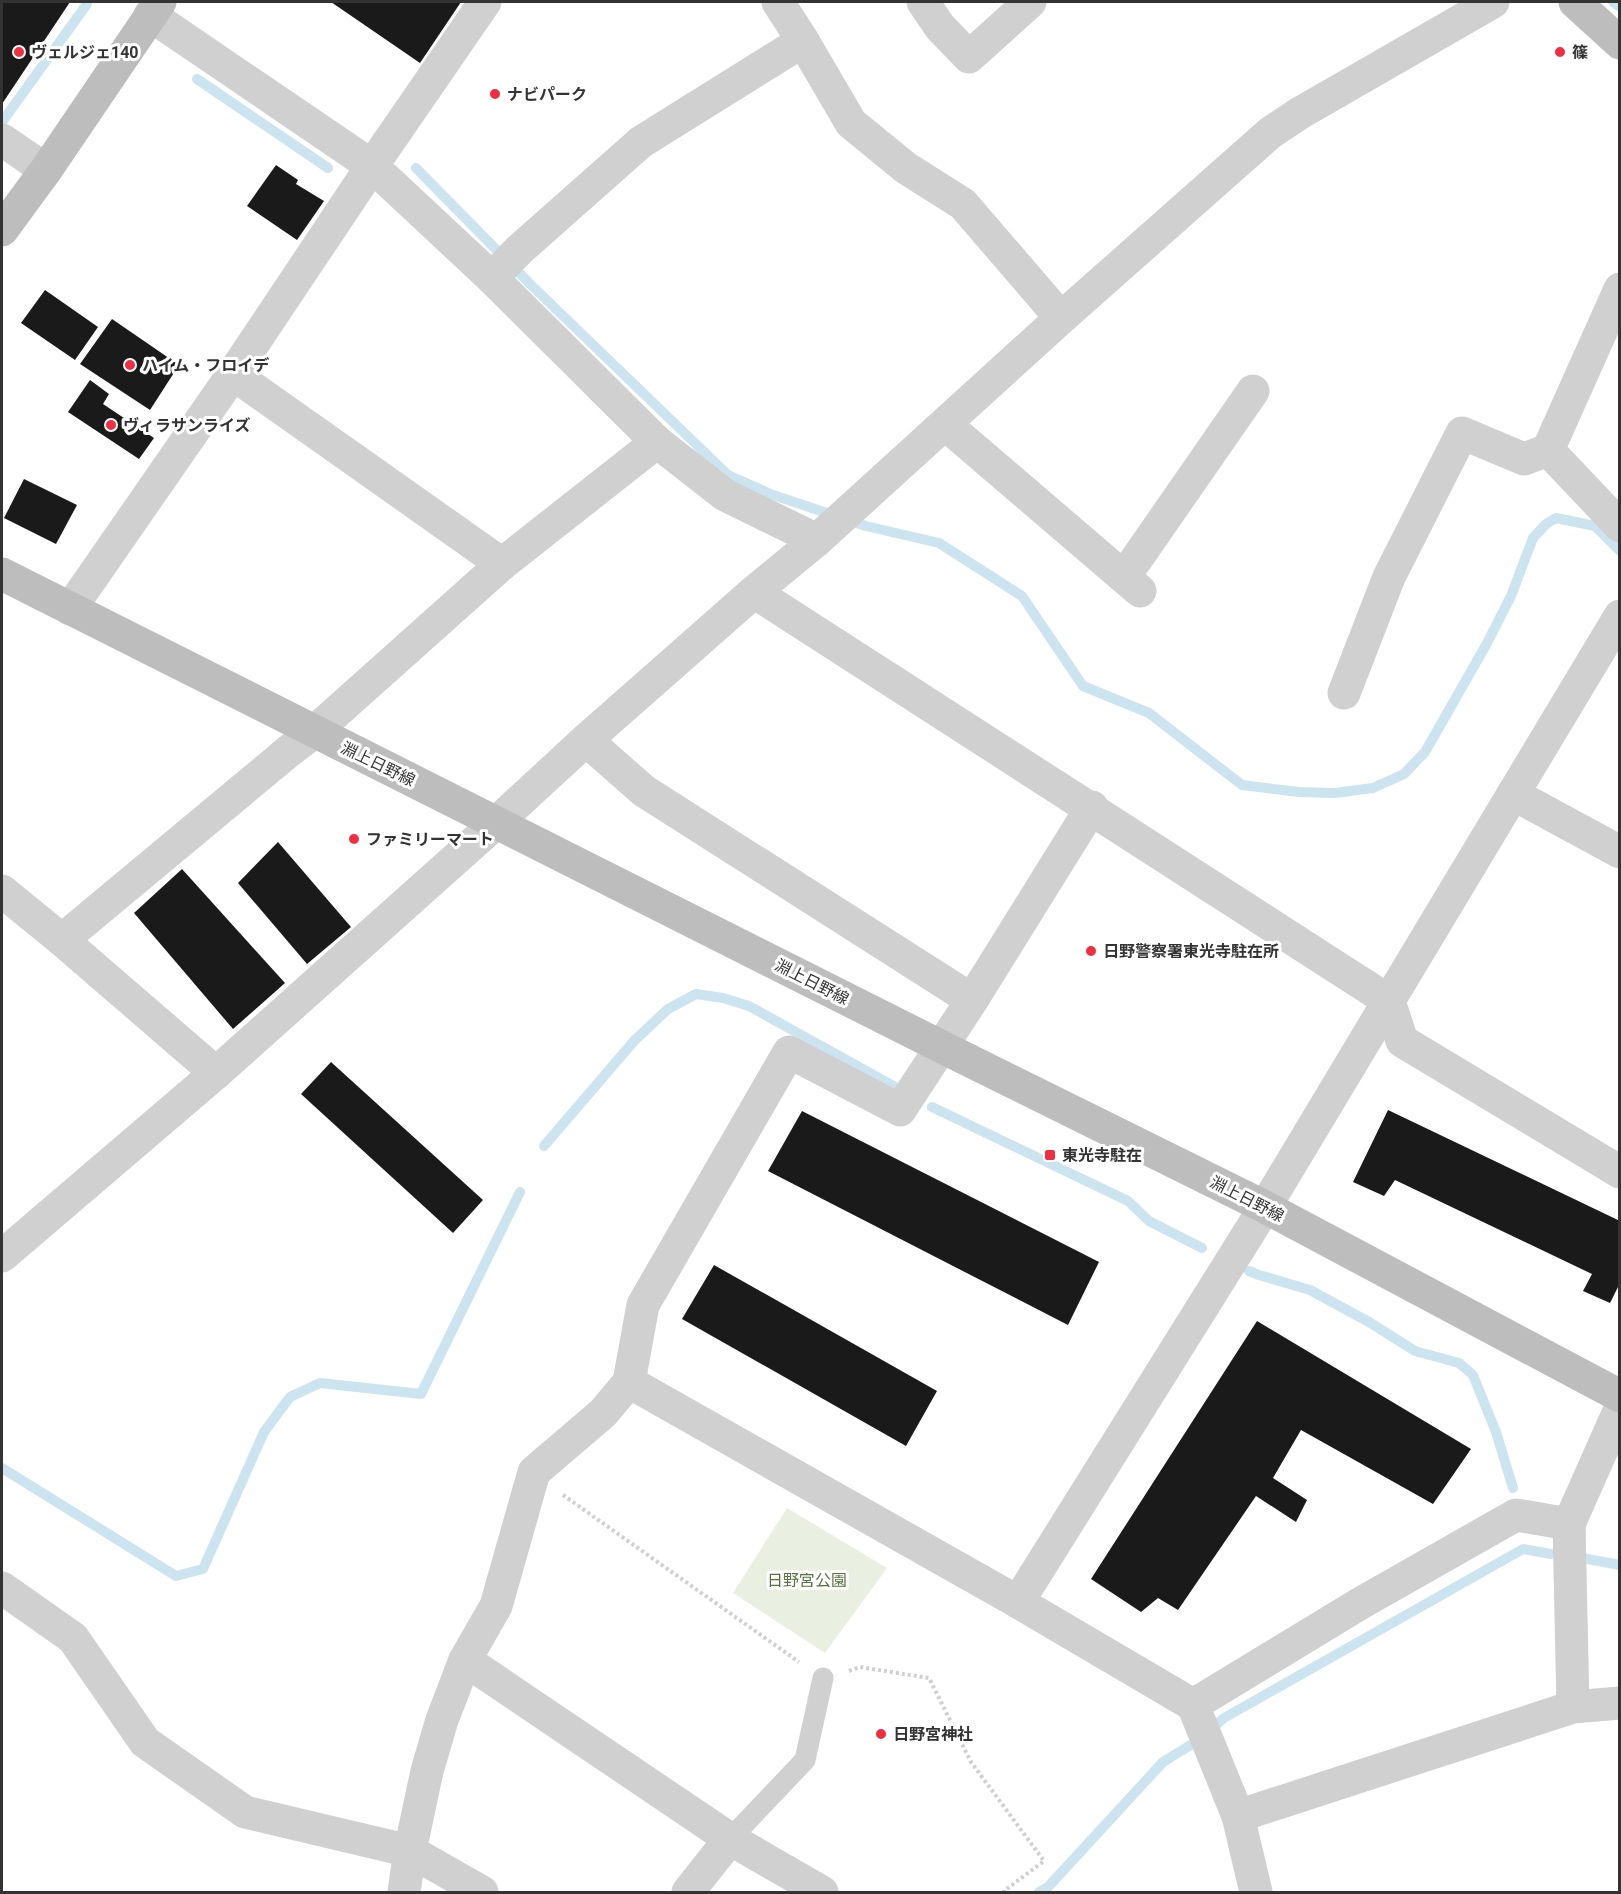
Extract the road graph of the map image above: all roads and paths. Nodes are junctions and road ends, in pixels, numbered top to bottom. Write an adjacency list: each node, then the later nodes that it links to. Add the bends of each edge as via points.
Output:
1 (485, 2): 11 (street)
2 (778, 2): 8 (street)
3 (922, 2): 4 (street, via 969,57)
4 (1030, 2)
5 (1493, 2): 16 (street, via 1270,133)
6 (1575, 2): 9 (main road)
7 (155, 8): 11 (street); 12 (main road)
8 (803, 41): 14 (street, via 641,142); 16 (street, via 851,123 906,168 963,204)
9 (1620, 43)
10 (4, 142): 12 (street)
11 (372, 166): 14 (street); 17 (street)
12 (46, 170): 13 (main road)
13 (2, 230)
14 (503, 267): 20 (street)
15 (1620, 288): 21 (street)
16 (1060, 318): 19 (street)
17 (233, 374): 24 (street); 27 (street)
18 (1254, 391): 19 (street, via 1132,584)
19 (945, 424): 22 (street)
20 (657, 442): 22 (street, via 725,495); 24 (street)
21 (1548, 450): 23 (street); 29 (street, via 1524,459 1462,433 1389,577)
22 (834, 525): 26 (street)
23 (1620, 526)
24 (502, 564): 30 (street)
25 (2, 574): 27 (main road, 淵上日野線)
26 (754, 592): 31 (street); 33 (street)
27 (70, 609): 30 (main road, 淵上日野線)
28 (1620, 616): 32 (street)
29 (1344, 693)
30 (314, 732): 34 (main road, 淵上日野線); 37 (street)
31 (586, 740): 34 (street); 38 (street, via 644,791)
32 (1513, 794): 35 (street); 39 (street)
33 (1092, 807): 38 (street); 39 (street)
34 (497, 822): 40 (main road, 淵上日野線); 41 (street)
35 (1620, 852)
36 (2, 891): 37 (street)
37 (62, 940): 41 (street)
38 (972, 1000): 40 (street)
39 (1389, 1001): 42 (street, via 1402,1041); 43 (street)
40 (942, 1047): 43 (main road, 淵上日野線); 45 (street, via 900,1110 789,1052 643,1305)
41 (216, 1073): 44 (street)
42 (1620, 1172)
43 (1264, 1207): 46 (main road, 淵上日野線); 51 (street)
44 (2, 1256)
45 (629, 1382): 48 (street, via 603,1413); 51 (street)
46 (1620, 1396)
47 (1620, 1409): 49 (street)
48 (534, 1472): 52 (street, via 496,1606); 53 (path)
49 (1569, 1524): 55 (street); 56 (street, via 1516,1515 1361,1604)
50 (2, 1588): 59 (street, via 73,1638 145,1742 245,1812)
51 (1018, 1602): 56 (street)
52 (465, 1660): 58 (street); 59 (street, via 427,1771)
53 (823, 1678): 58 (lane, via 805,1760); 64 (path, via 860,1667 929,1677 971,1762 1044,1861)
54 (1620, 1703): 55 (street)
55 (1573, 1707): 57 (street)
56 (1201, 1724): 57 (street)
57 (1238, 1816): 65 (street)
58 (730, 1839): 62 (street); 63 (street)
59 (410, 1851): 60 (street); 61 (street)
60 (404, 1893)
61 (482, 1893)
62 (688, 1893)
63 (822, 1893)
64 (1005, 1893)
65 (1256, 1893)

